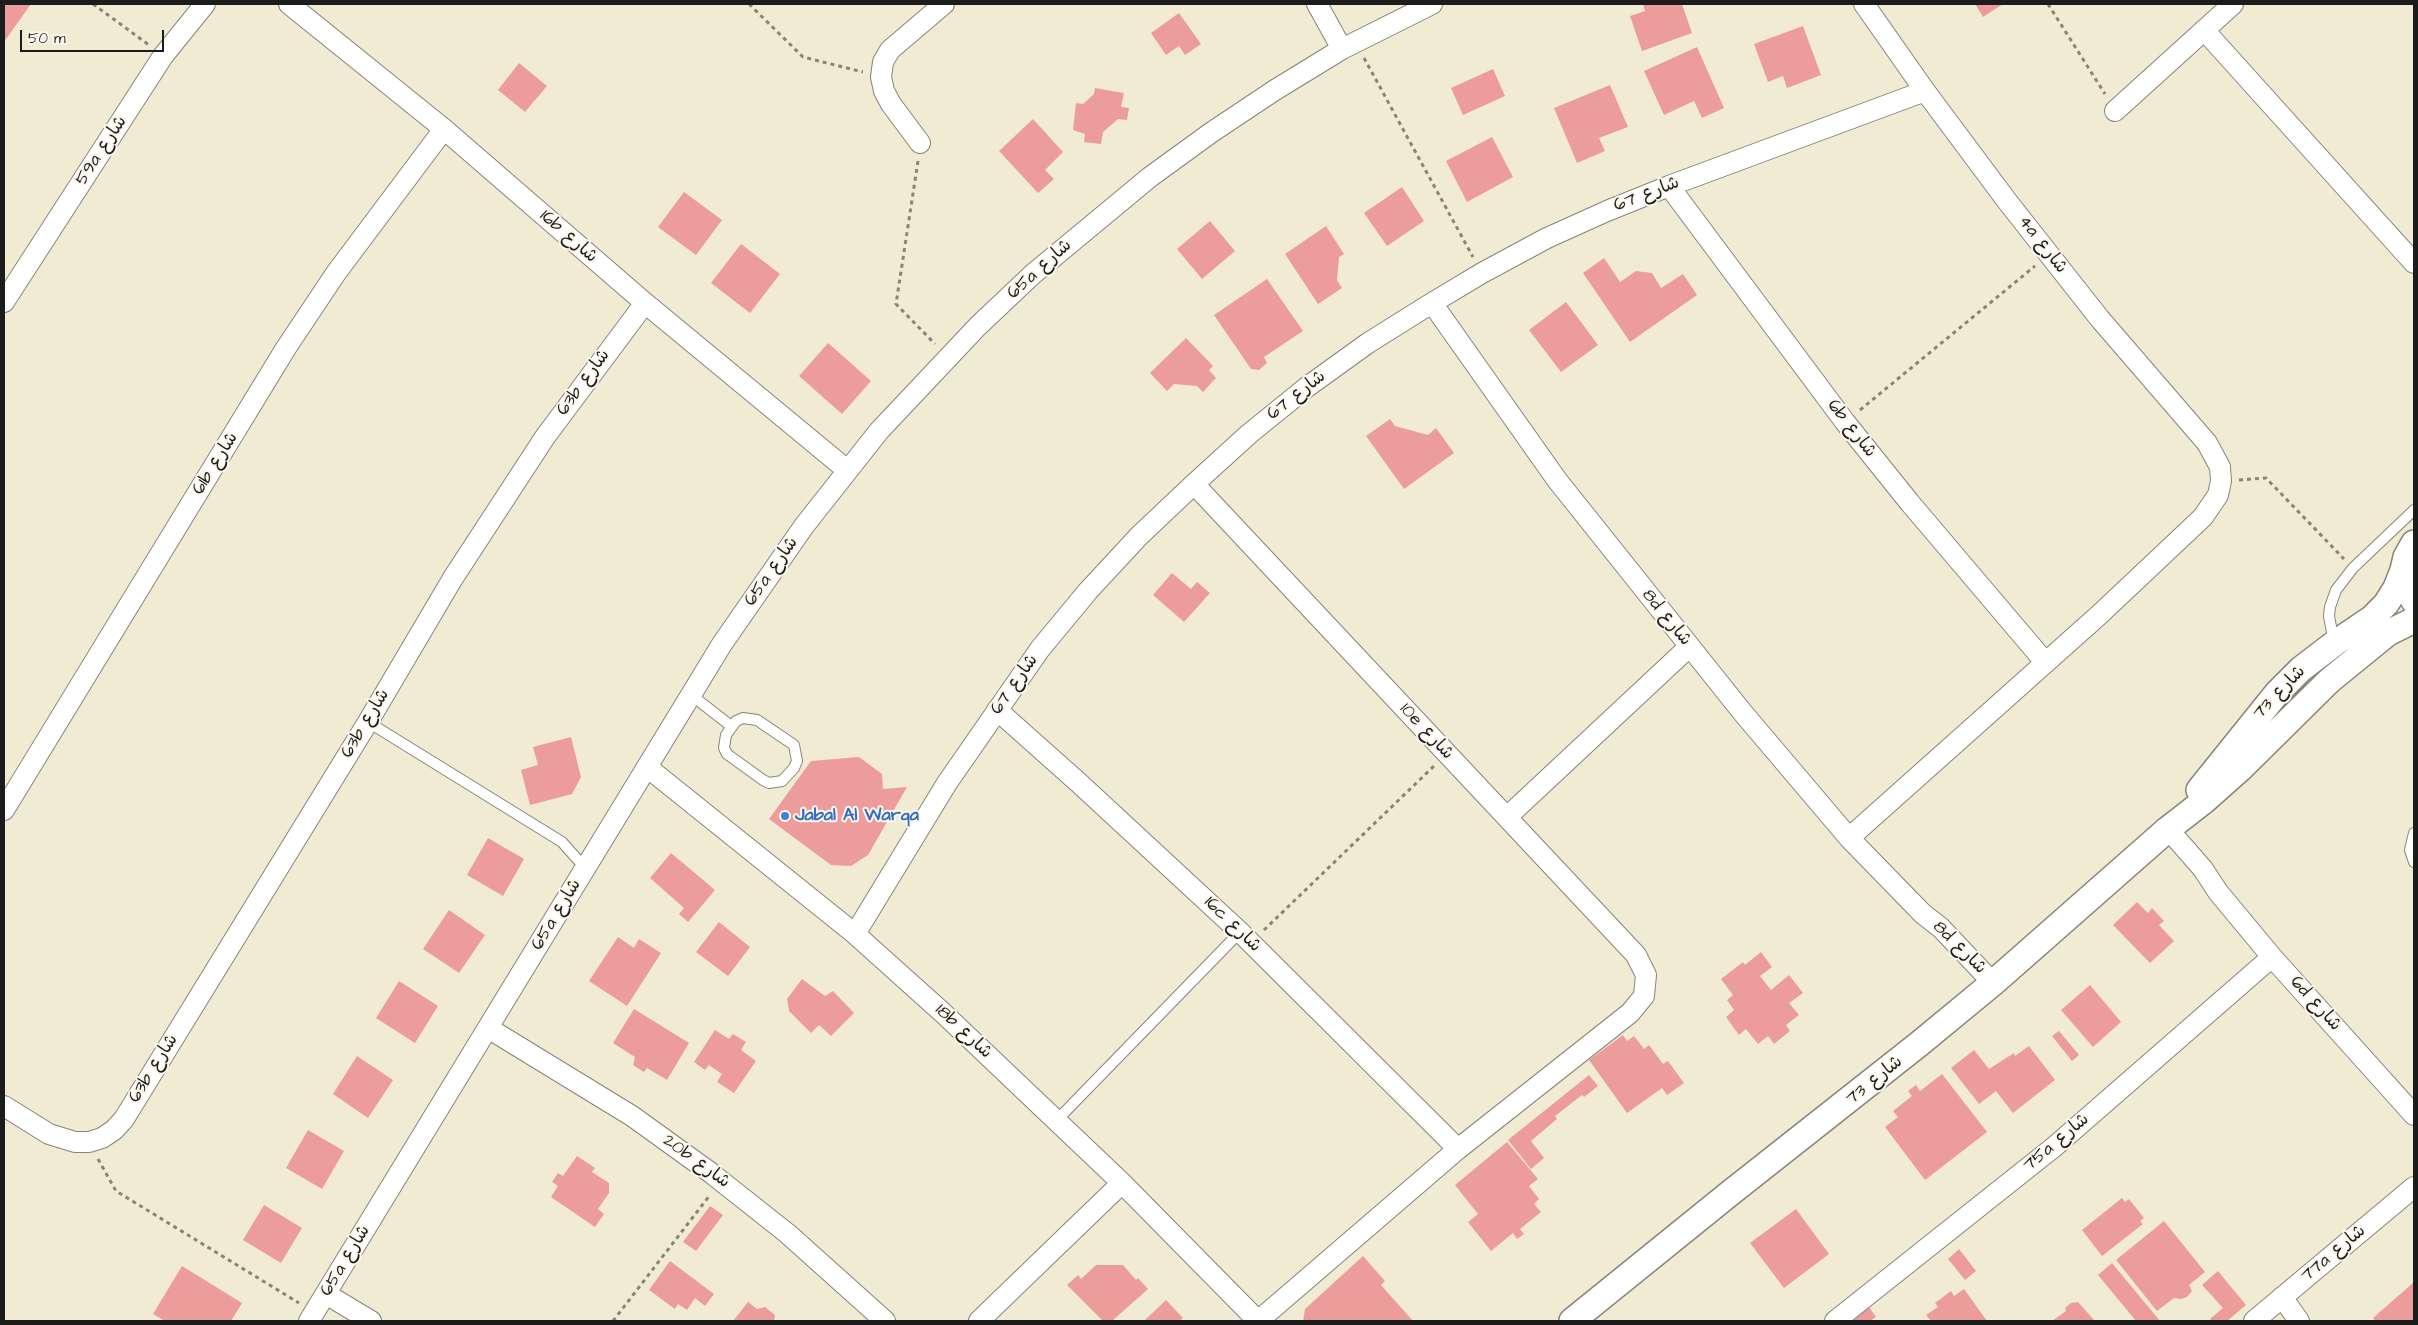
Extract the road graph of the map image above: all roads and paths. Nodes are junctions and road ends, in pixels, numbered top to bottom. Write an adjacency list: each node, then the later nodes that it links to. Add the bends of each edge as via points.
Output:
1 (92, 4): 13 (path)
2 (205, 4): 13 (street, 59a شارع)
3 (289, 4): 17 (street, 16b شارع)
4 (749, 4): 14 (path, via 803,57)
5 (944, 4): 14 (street, via 890,50 883,62)
6 (1317, 4): 12 (street)
7 (1432, 4): 12 (street, 65a شارع)
8 (1864, 4): 15 (street, 4a شارع)
9 (2048, 4): 16 (path)
10 (2234, 4): 11 (street)
11 (2204, 30): 16 (street); 21 (street)
12 (1349, 46): 22 (path); 26 (street, 65a شارع, via 1220,126 1150,177 1033,274)
13 (163, 56): 23 (street, 59a شارع)
14 (881, 77): 18 (street, via 890,104)
15 (1925, 91): 19 (street, شارع 67); 20 (street, 4a شارع)
16 (2115, 111)
17 (444, 129): 24 (street, 16b شارع); 46 (street, 61b شارع, via 336,273 286,348)
18 (920, 143): 26 (path, via 896,304)
19 (1669, 186): 22 (street, شارع 67, via 1581,222); 27 (street, 6b شارع)
20 (2049, 255): 27 (path); 29 (street, 4a شارع, via 2207,443 2217,461)
21 (2414, 263)
22 (1482, 273): 25 (street, شارع 67)
23 (4, 302)
24 (645, 303): 28 (street, 16b شارع); 42 (street, 63b شارع, via 588,376 509,492 453,578)
25 (1432, 303): 30 (street, شارع 67, via 1307,387); 38 (street, 8d شارع, via 1557,480)
26 (948, 358): 28 (street, 65a شارع)
27 (1845, 422): 39 (street, 6b شارع)
28 (848, 470): 40 (street, 65a شارع, via 762,584)
29 (2221, 481): 33 (path, via 2266,478); 39 (street, via 2218,495 2204,517)
30 (1194, 484): 41 (street, شارع 67, via 1088,591); 44 (street, 10e شارع)
31 (2414, 510): 33 (lane)
32 (2414, 543): 34 (street, شارع 73)
33 (2353, 568): 37 (lane, via 2336,590 2330,607)
34 (2403, 570): 35 (street, via 2405,585); 37 (street, شارع 73, via 2386,604 2372,618)
35 (2414, 601)
36 (2414, 620): 48 (street, شارع 73, via 2388,633 2329,682 2240,769)
37 (2334, 643): 48 (street, شارع 73, via 2271,699)
38 (1689, 647): 47 (street); 50 (street, 8d شارع)
39 (2045, 662): 50 (street)
40 (690, 694): 43 (lane); 45 (street, 65a شارع)
41 (996, 710): 53 (street, شارع 67, via 921,824); 54 (street, 16c شارع)
42 (368, 722): 52 (lane, via 562,842); 61 (street, 63b شارع, via 124,1118 114,1130)
43 (731, 726): 43 (lane, via 724,741 724,748 731,759 769,783 787,777 797,761 794,745 750,718 736,721)
44 (1446, 753): 47 (street, 10e شارع); 54 (path)
45 (648, 767): 52 (street, 65a شارع); 53 (street, 18b شارع)
46 (4, 810)
47 (1506, 817): 62 (street, 10e شارع, via 1636,955 1643,964 1646,986 1644,996 1630,1013)
48 (2164, 833): 55 (street, 6d شارع, via 2196,875 2218,892); 56 (street, شارع 73)
49 (2414, 834): 51 (lane, via 2410,850)
50 (1849, 838): 56 (street, 8d شارع, via 1923,914 1938,939)
51 (2414, 862)
52 (587, 866): 57 (street, 65a شارع)
53 (855, 934): 60 (street, 18b شارع)
54 (1246, 937): 60 (lane); 62 (street, 16c شارع)
55 (2272, 957): 59 (street, 6d شارع); 75 (street, 75a شارع, via 2054,1146)
56 (1989, 986): 74 (street, شارع 73)
57 (488, 1028): 63 (street, 20b شارع, via 632,1116); 66 (street, 65a شارع)
58 (4, 1106): 61 (street, via 55,1136)
59 (2414, 1115)
60 (1057, 1120): 64 (street, 18b شارع)
61 (89, 1142): 68 (path, via 116,1191)
62 (1458, 1149): 73 (street)
63 (721, 1181): 70 (path); 71 (street, 20b شارع, via 788,1234)
64 (1122, 1183): 72 (street); 73 (street, 18b شارع)
65 (2414, 1187): 67 (street, 77a شارع)
66 (326, 1294): 68 (street, 65a شارع); 69 (street)
67 (2282, 1298): 76 (street, 77a شارع); 77 (street)
68 (312, 1317)
69 (371, 1321)
70 (613, 1321)
71 (885, 1321)
72 (979, 1321)
73 (1258, 1321)
74 (1572, 1321)
75 (1835, 1321)
76 (2254, 1321)
77 (2299, 1321)

